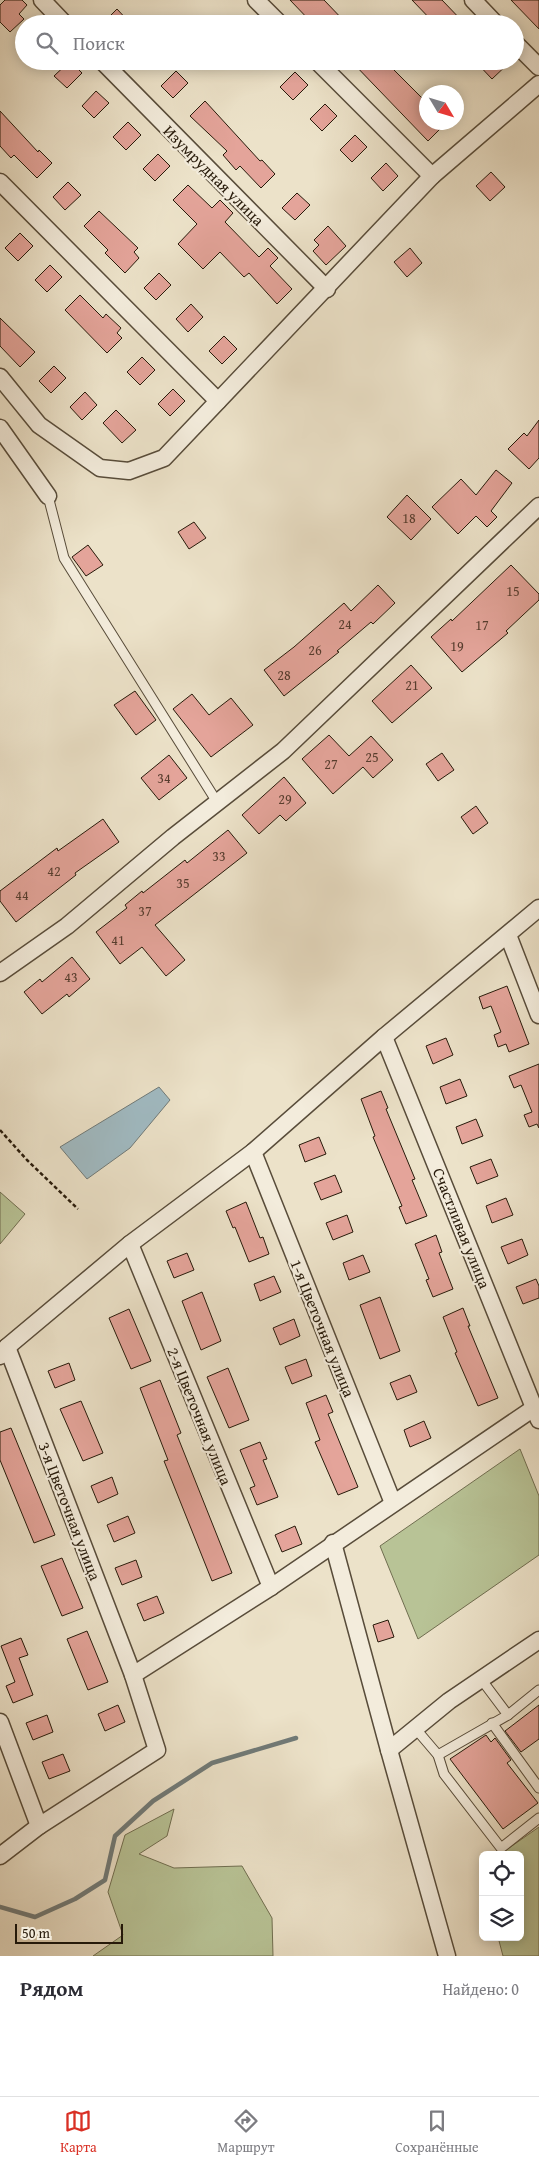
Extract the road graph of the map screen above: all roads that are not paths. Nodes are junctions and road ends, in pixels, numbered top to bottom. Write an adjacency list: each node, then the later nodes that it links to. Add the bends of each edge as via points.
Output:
1 (42, 0): 4 (street)
2 (256, 0): 5 (street)
3 (473, 0): 6 (street)
4 (56, 15)
5 (271, 15)
6 (487, 15)
7 (524, 52): 8 (street)
8 (539, 66)
9 (111, 70): 14 (street, Изумрудная улица)
10 (326, 70): 12 (street)
11 (539, 84): 12 (street)
12 (432, 176): 14 (street)
13 (0, 182): 16 (street)
14 (327, 288): 16 (street)
15 (0, 377): 16 (street, via 39,424 100,468 128,471 164,458)
16 (218, 401)
17 (0, 428): 18 (street)
18 (48, 496): 20 (lane, via 64,558)
19 (539, 506): 20 (street, via 283,751)
20 (217, 802): 23 (street, via 67,926)
21 (539, 908): 22 (street)
22 (508, 935): 24 (street); 25 (street)
23 (0, 974)
24 (539, 1016)
25 (384, 1037): 26 (street); 29 (street, Счастливая улица)
26 (253, 1152): 27 (street); 30 (street, 1-я Цветочная улица)
27 (130, 1244): 28 (street); 32 (street, 2-я Цветочная улица)
28 (4, 1352): 34 (street, 3-я Цветочная улица)
29 (537, 1414): 30 (street)
30 (393, 1503): 31 (street)
31 (333, 1543): 32 (street); 41 (street)
32 (271, 1587): 34 (street)
33 (539, 1640): 35 (street)
34 (132, 1674): 45 (street, 3-я Цветочная улица, via 157,1750)
35 (481, 1679): 37 (lane); 40 (street)
36 (539, 1690): 37 (lane)
37 (508, 1715): 39 (lane)
38 (0, 1722): 45 (street)
39 (492, 1723): 42 (lane); 43 (lane)
40 (415, 1728): 41 (street); 42 (lane)
41 (388, 1750): 47 (street)
42 (438, 1755): 44 (lane, via 444,1774 501,1848)
43 (539, 1788)
44 (539, 1818)
45 (39, 1826): 46 (street)
46 (0, 1856)
47 (447, 1956)

